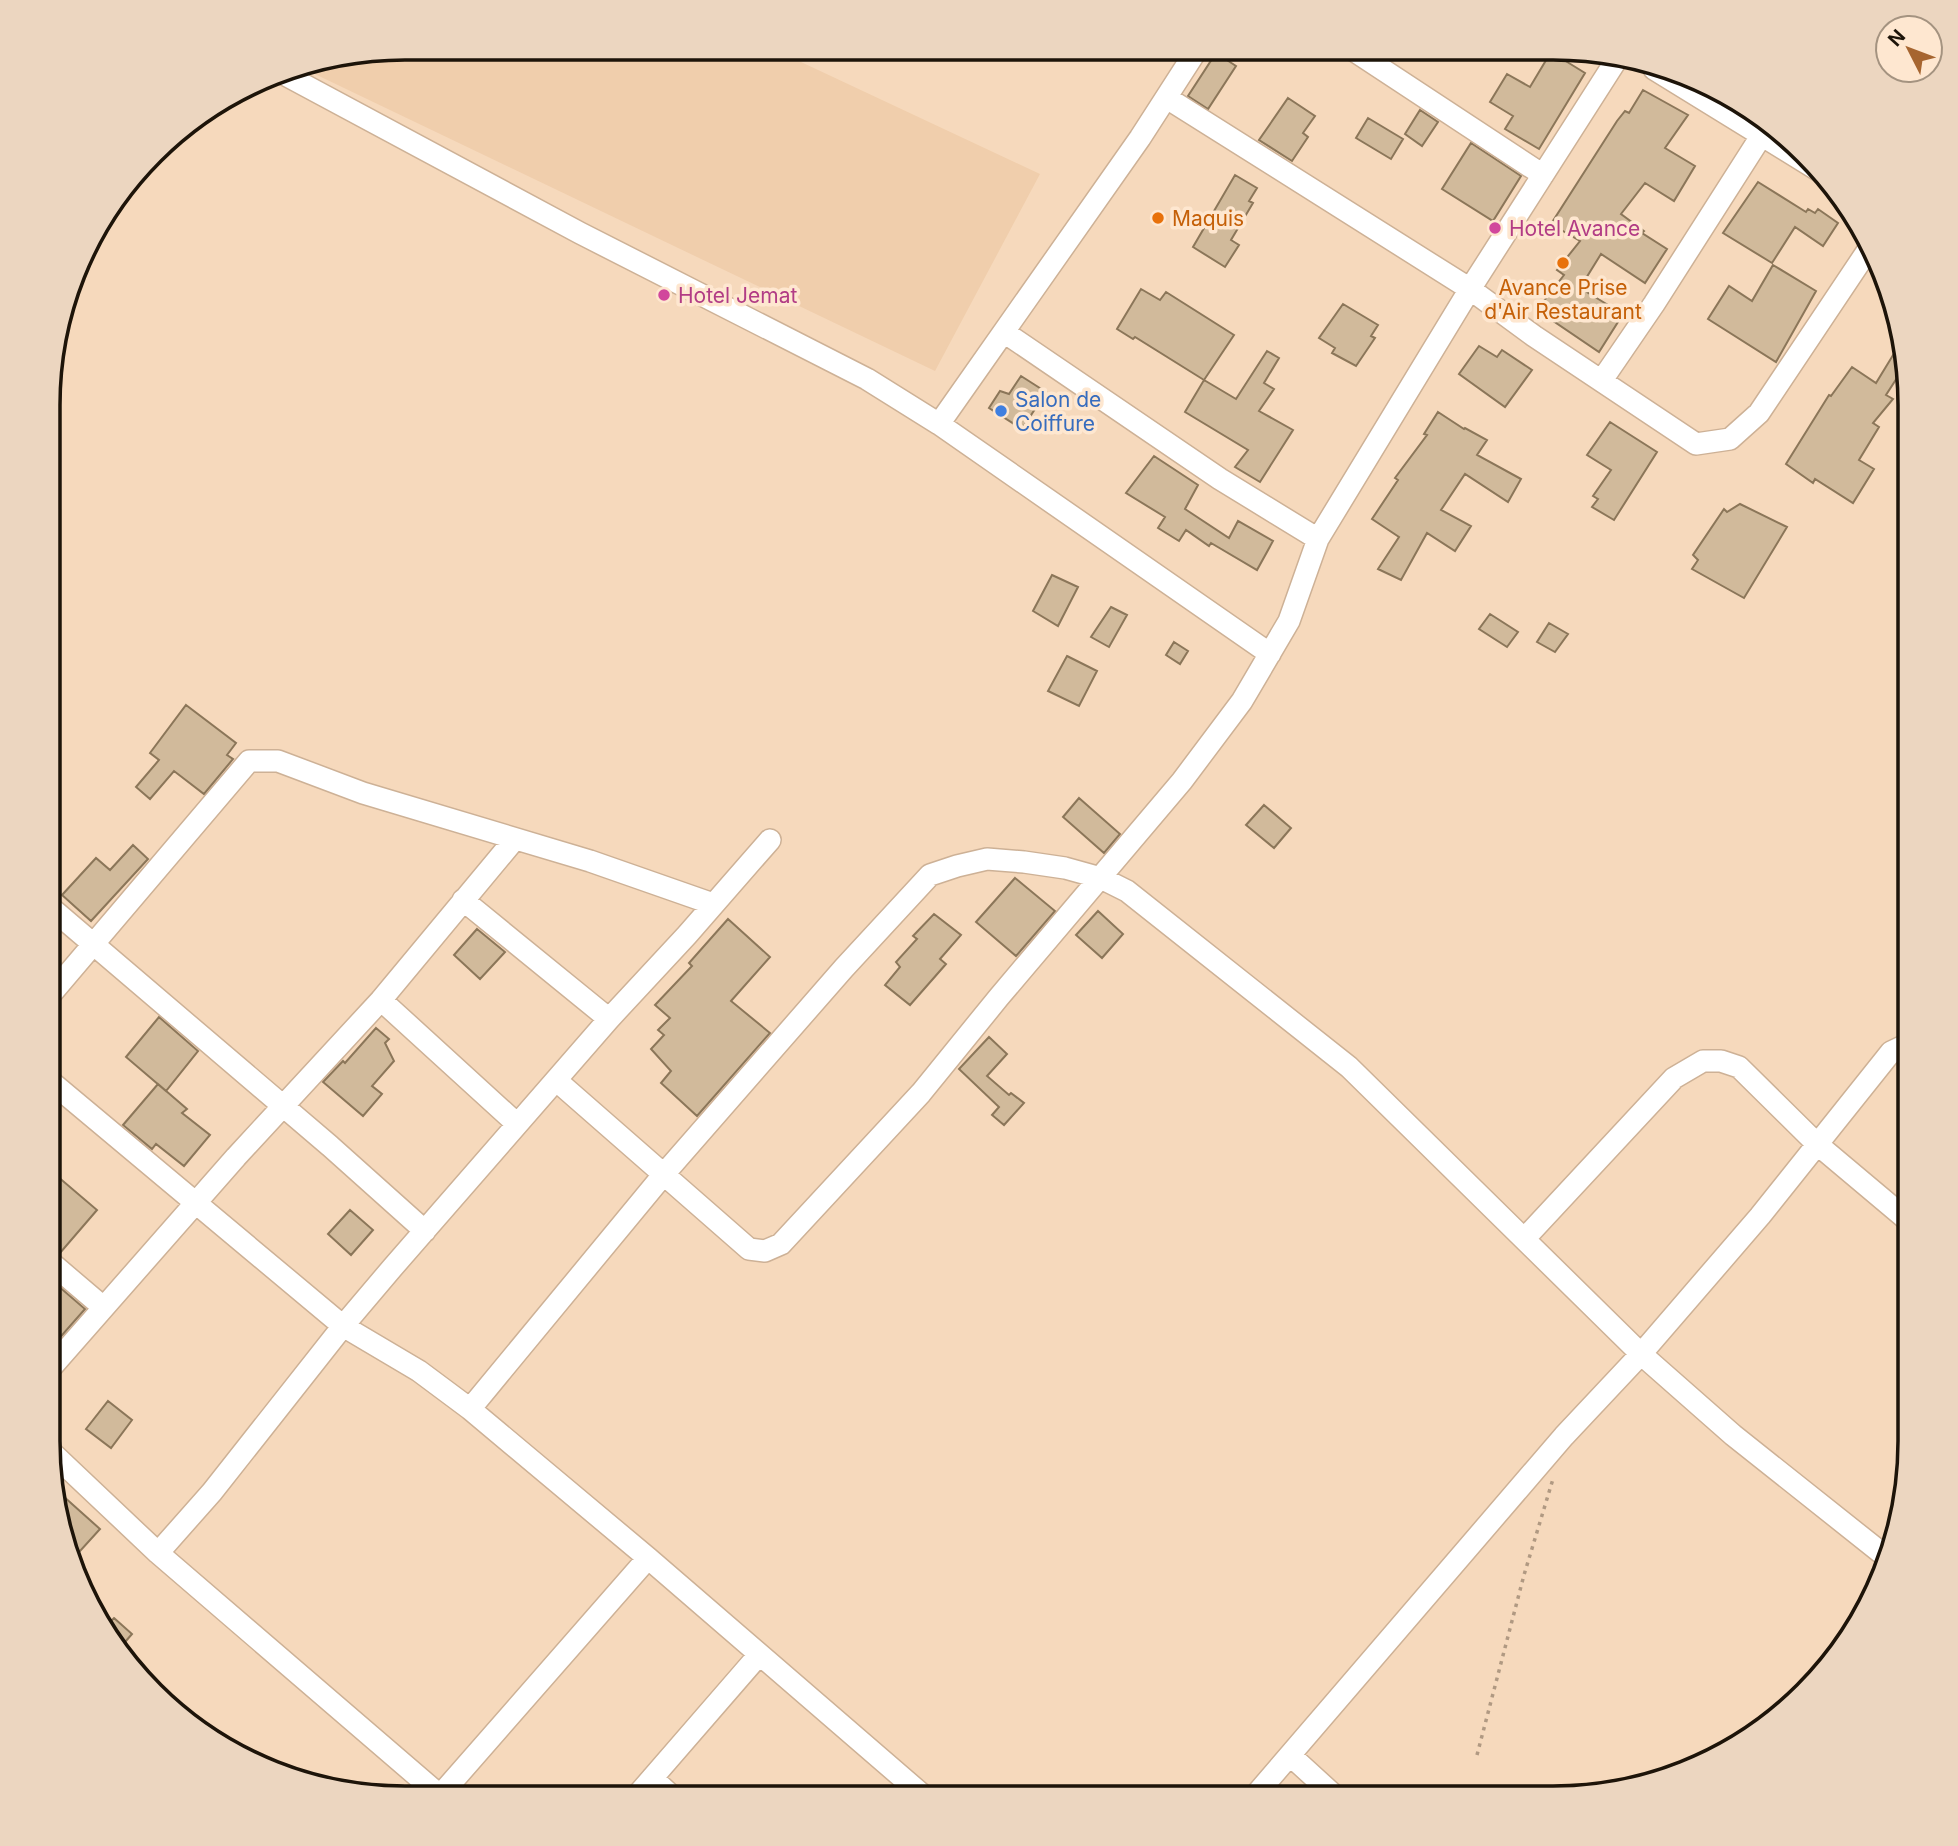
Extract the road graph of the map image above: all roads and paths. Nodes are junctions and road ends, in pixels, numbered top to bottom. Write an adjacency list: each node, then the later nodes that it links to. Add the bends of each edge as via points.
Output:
1 (1191, 60): 6 (street)
2 (1368, 60): 8 (street)
3 (1613, 65): 8 (street)
4 (292, 79): 13 (street, via 580,233 867,379)
5 (1681, 85): 7 (street)
6 (1167, 98): 10 (street); 11 (street)
7 (1764, 132): 12 (street)
8 (1543, 175): 10 (street)
9 (1864, 255): 12 (street, via 1759,413 1730,439 1696,444)
10 (1470, 289): 12 (street); 14 (street)
11 (1004, 332): 13 (street); 14 (street, via 1220,479)
12 (1602, 380)
13 (939, 424): 15 (street)
14 (1318, 539): 15 (street, via 1289,621)
15 (1270, 654): 18 (street, via 1242,701 1182,781)
16 (514, 840): 19 (street); 20 (street, via 590,860); 22 (street, via 278,761 249,761)
17 (770, 840): 20 (street)
18 (1101, 878): 32 (street, via 1065,868 987,859 930,875); 32 (street, via 921,1093 781,1244 765,1251 749,1249); 36 (street, via 1127,891 1191,939 1349,1066)
19 (463, 900): 24 (street); 25 (street)
20 (713, 904): 25 (street)
21 (60, 916): 22 (street)
22 (94, 945): 23 (street); 29 (street)
23 (60, 984)
24 (381, 1000): 29 (street); 30 (street)
25 (609, 1019): 27 (street)
26 (1898, 1049): 31 (street)
27 (557, 1081): 30 (street); 32 (street)
28 (60, 1089): 33 (street)
29 (283, 1106): 33 (street); 35 (street)
30 (517, 1124): 35 (street)
31 (1817, 1143): 34 (street); 36 (street, via 1739,1068 1703,1061 1674,1078); 40 (street)
32 (664, 1174): 42 (street)
33 (196, 1205): 38 (street); 39 (street)
34 (1898, 1212)
35 (425, 1231): 39 (street)
36 (1525, 1238): 40 (street)
37 (60, 1270): 38 (street)
38 (103, 1307): 41 (street)
39 (342, 1326): 42 (street, via 419,1371); 46 (street, via 212,1492)
40 (1641, 1354): 45 (street, via 1733,1435); 50 (street, via 1564,1436)
41 (60, 1357)
42 (470, 1409): 47 (street)
43 (60, 1460): 46 (street)
44 (1555, 1473): 49 (path)
45 (1880, 1552)
46 (158, 1553): 52 (street)
47 (648, 1558): 48 (street); 53 (street)
48 (758, 1656): 51 (street); 56 (street)
49 (1477, 1755)
50 (1291, 1756): 57 (street); 58 (street)
51 (652, 1779): 54 (street); 55 (street)
52 (426, 1786)
53 (450, 1786)
54 (646, 1786)
55 (660, 1786)
56 (912, 1786)
57 (1264, 1786)
58 (1324, 1786)

